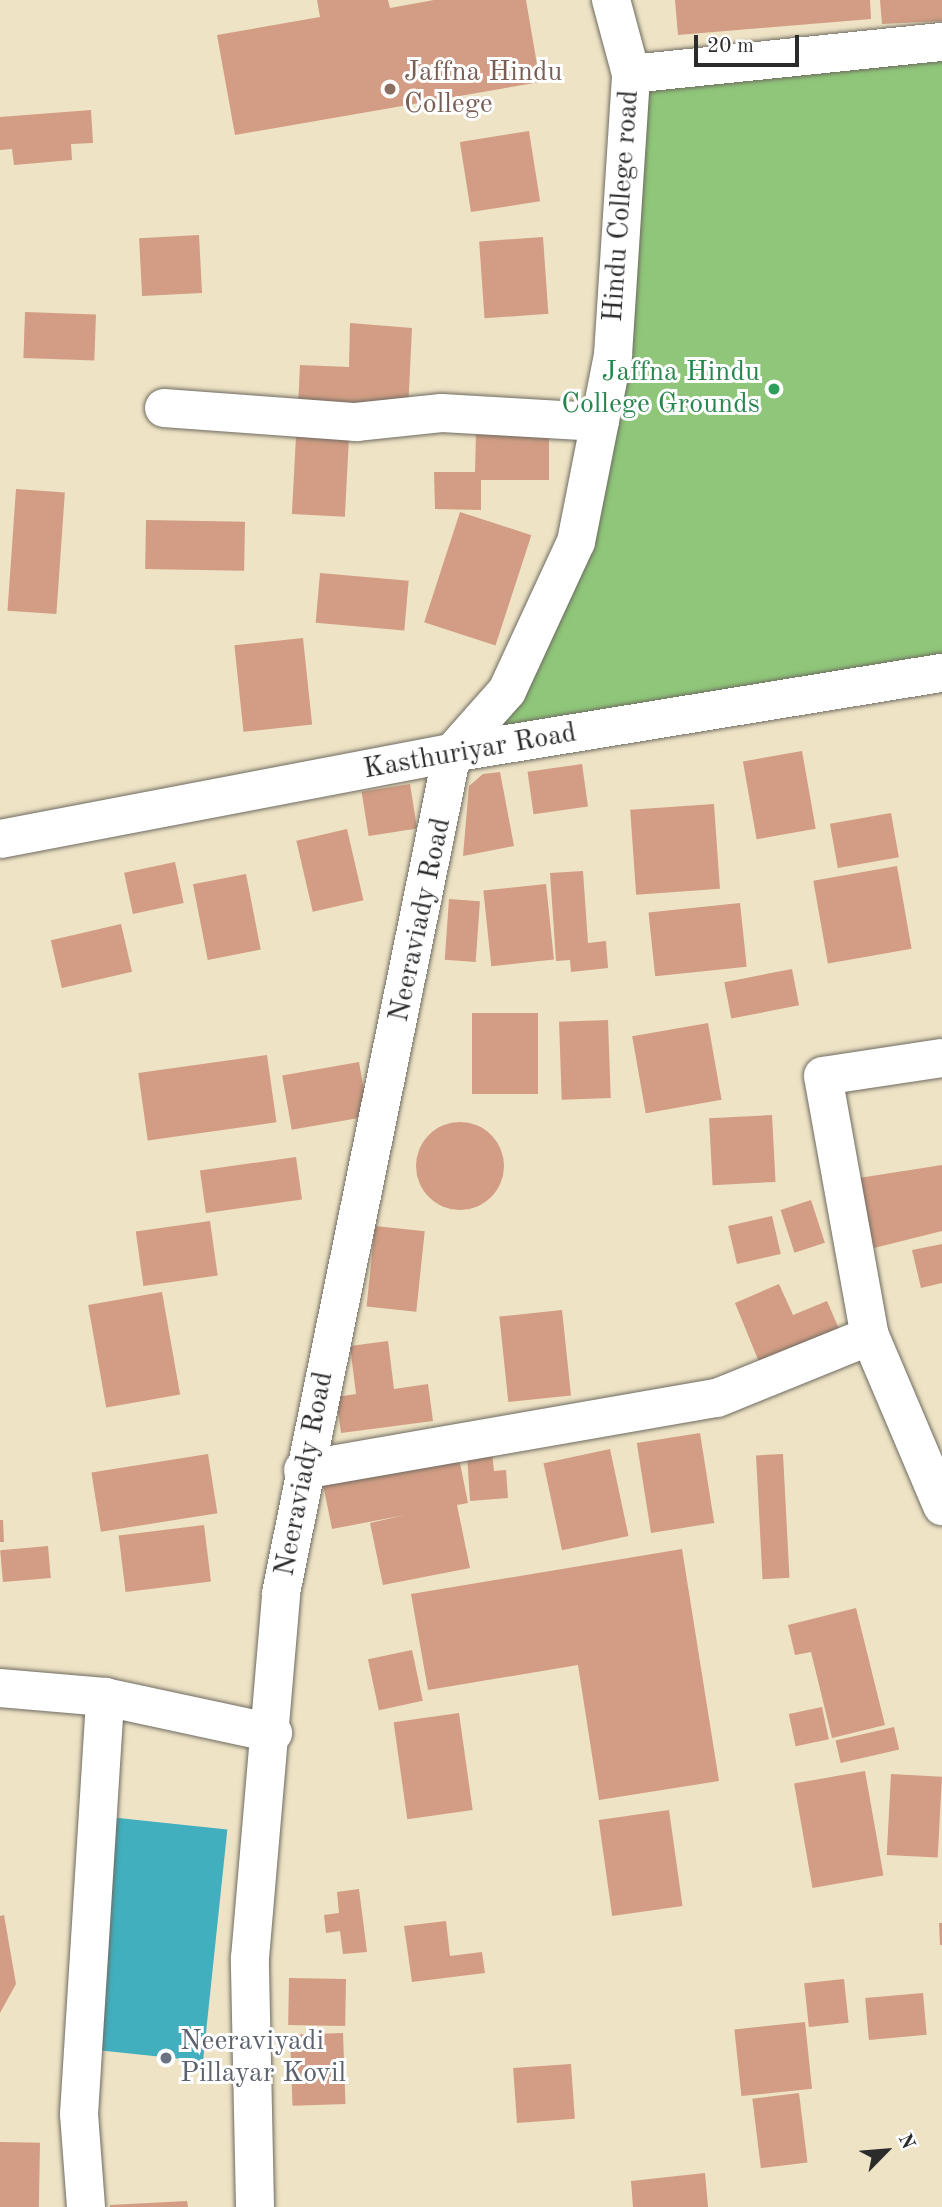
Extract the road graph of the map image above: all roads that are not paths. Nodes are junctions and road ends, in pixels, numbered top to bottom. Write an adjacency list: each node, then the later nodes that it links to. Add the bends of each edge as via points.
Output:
1 (611, 0): 3 (street, Hindu College road)
2 (942, 43): 3 (street)
3 (631, 74): 5 (street, Hindu College road, via 613,355)
4 (164, 408): 5 (street, via 356,422 442,413)
5 (600, 422): 7 (street, Hindu College road, via 576,542 507,691)
6 (942, 673): 7 (street, Kasthuriyar Road)
7 (452, 753): 8 (street, Kasthuriyar Road); 11 (street, Neeraviady Road, via 441,831)
8 (0, 839)
9 (942, 1058): 10 (street, via 823,1076)
10 (870, 1336): 11 (street, via 717,1398); 12 (street)
11 (303, 1471): 15 (street, Neeraviady Road, via 281,1593)
12 (942, 1506)
13 (0, 1688): 14 (street)
14 (105, 1697): 15 (street); 16 (street, via 79,2114)
15 (273, 1733): 17 (street, Neeraviady Road, via 250,1958)
16 (86, 2207)
17 (256, 2207)

